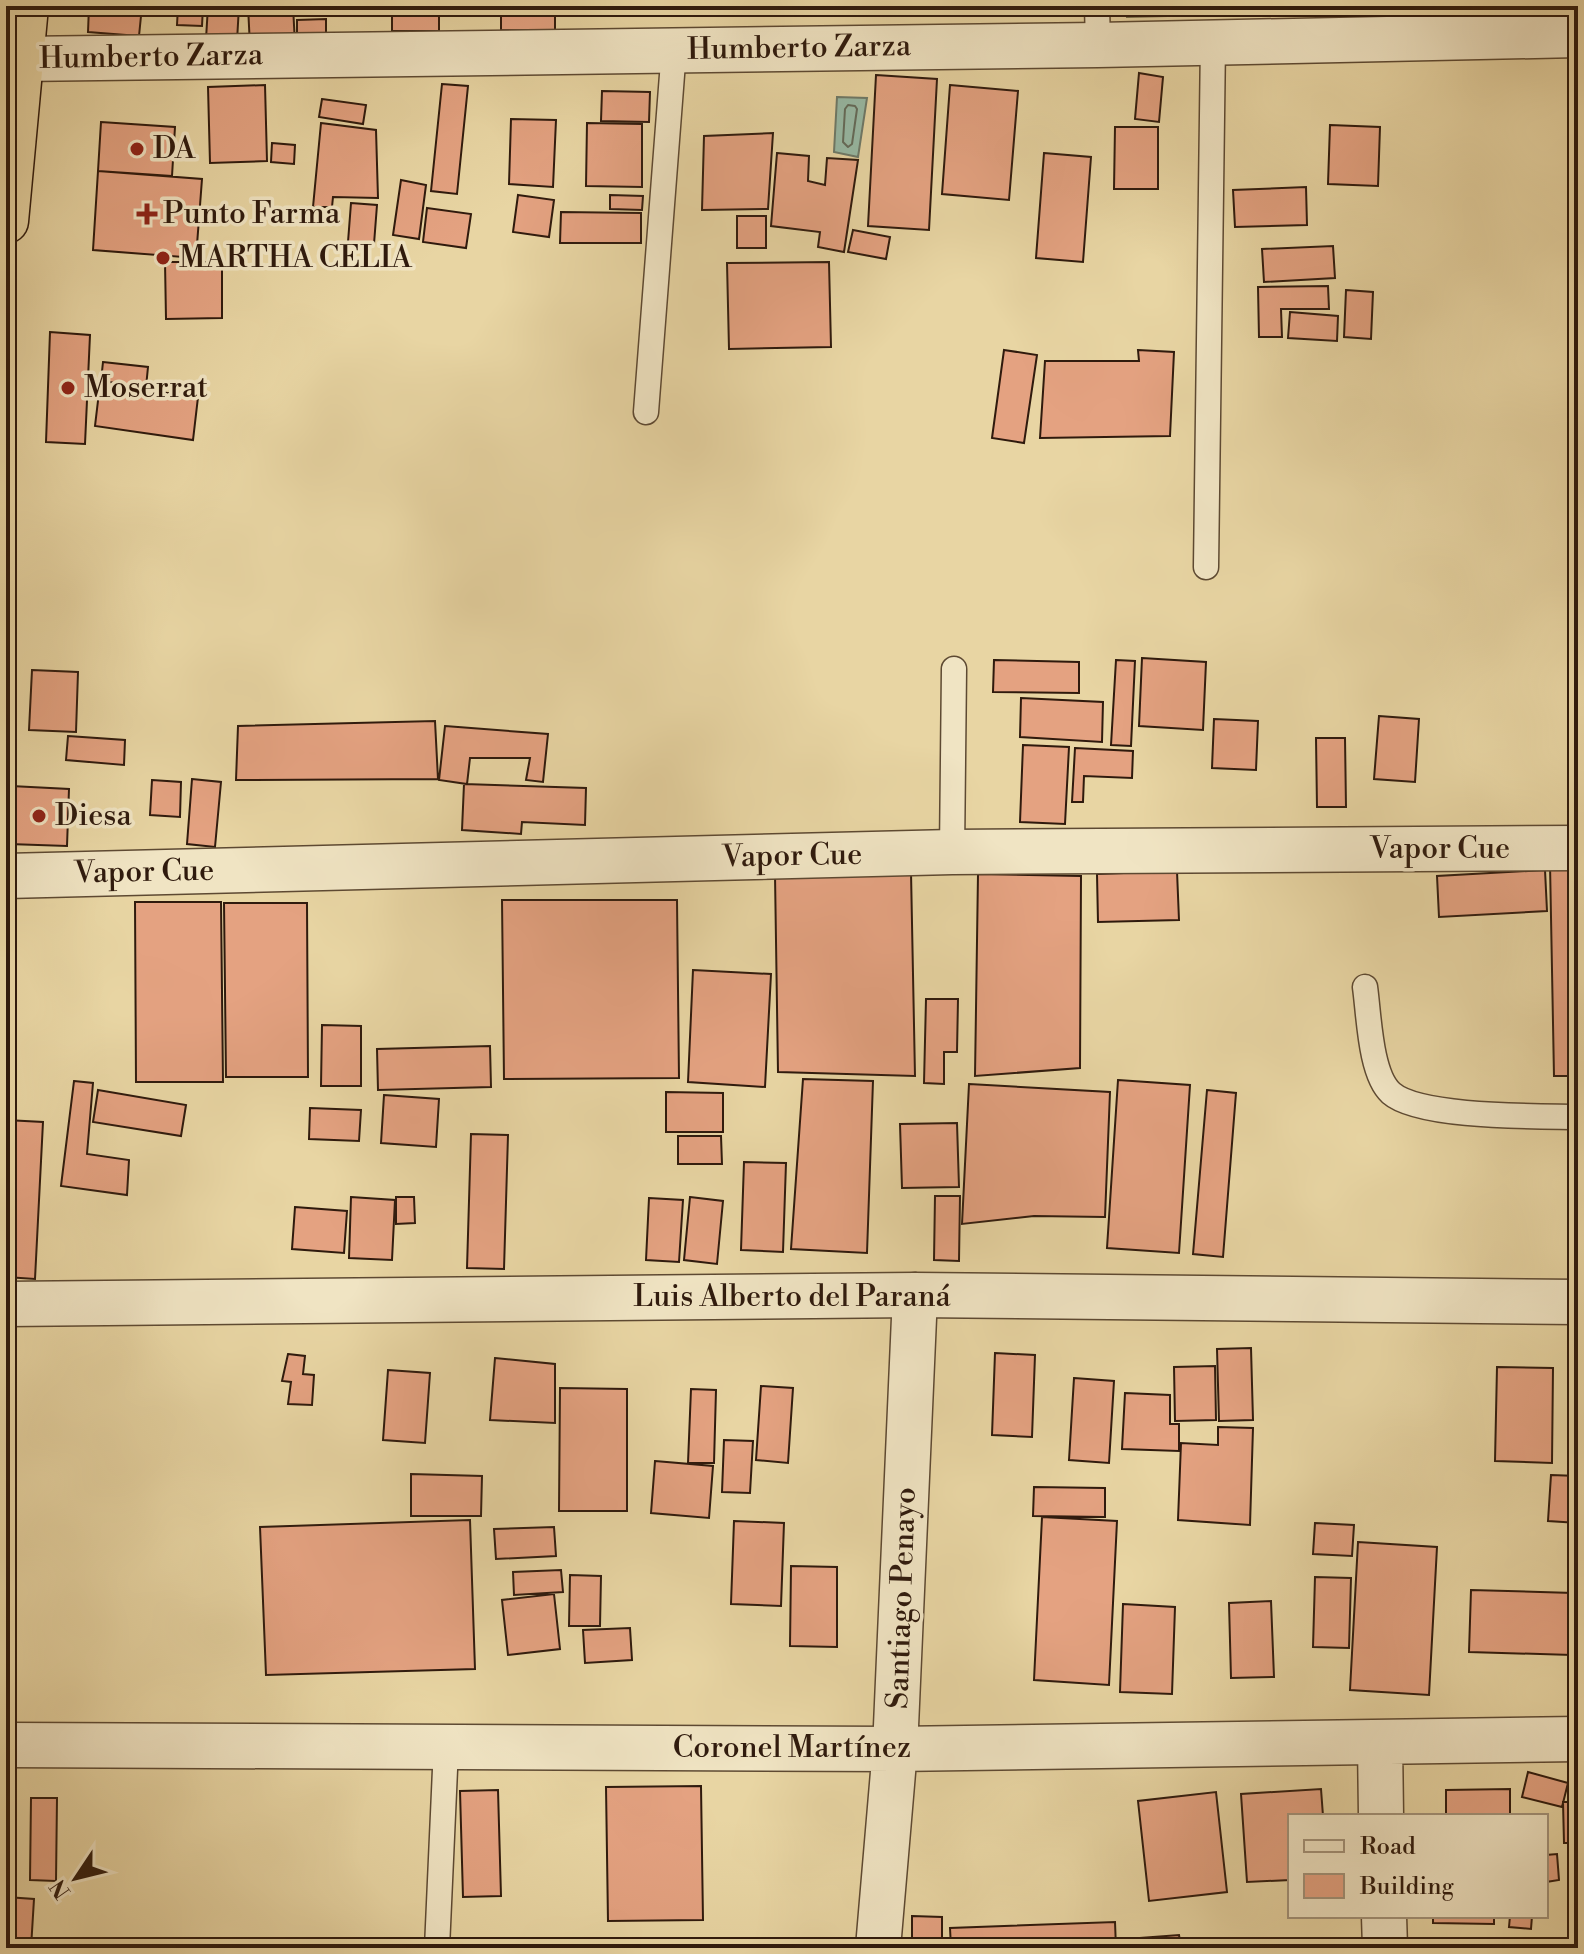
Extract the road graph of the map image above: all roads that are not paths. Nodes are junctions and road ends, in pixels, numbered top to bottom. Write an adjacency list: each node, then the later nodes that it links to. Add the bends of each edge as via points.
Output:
1 (26, 6): 6 (highway)
2 (1097, 25): 4 (street, Humberto Zarza); 5 (street, Humberto Zarza)
3 (1578, 35): 4 (street, Humberto Zarza)
4 (1213, 41): 9 (lane)
5 (674, 49): 6 (street, Humberto Zarza); 8 (lane)
6 (20, 59): 7 (highway)
7 (6, 221)
8 (646, 412)
9 (1206, 567)
10 (954, 669): 12 (lane)
11 (1578, 848): 12 (street, Vapor Cue)
12 (952, 852): 13 (street, Vapor Cue)
13 (6, 876)
14 (1365, 987): 15 (lane, via 1376,1066 1389,1092 1408,1103 1435,1108)
15 (1578, 1117)
16 (915, 1295): 17 (street, Luis Alberto del Paraná); 18 (street, Luis Alberto del Paraná); 23 (street, Santiago Penayo)
17 (1578, 1302)
18 (6, 1304)
19 (1578, 1739): 20 (street, Coronel Martínez)
20 (1380, 1742): 23 (street, Coronel Martínez); 24 (street)
21 (6, 1745): 22 (street, Coronel Martínez)
22 (446, 1747): 23 (street, Coronel Martínez); 26 (lane)
23 (895, 1749): 27 (street, Santiago Penayo)
24 (1381, 1814)
25 (1384, 1918): 28 (street)
26 (437, 1948)
27 (878, 1948)
28 (1385, 1948)

